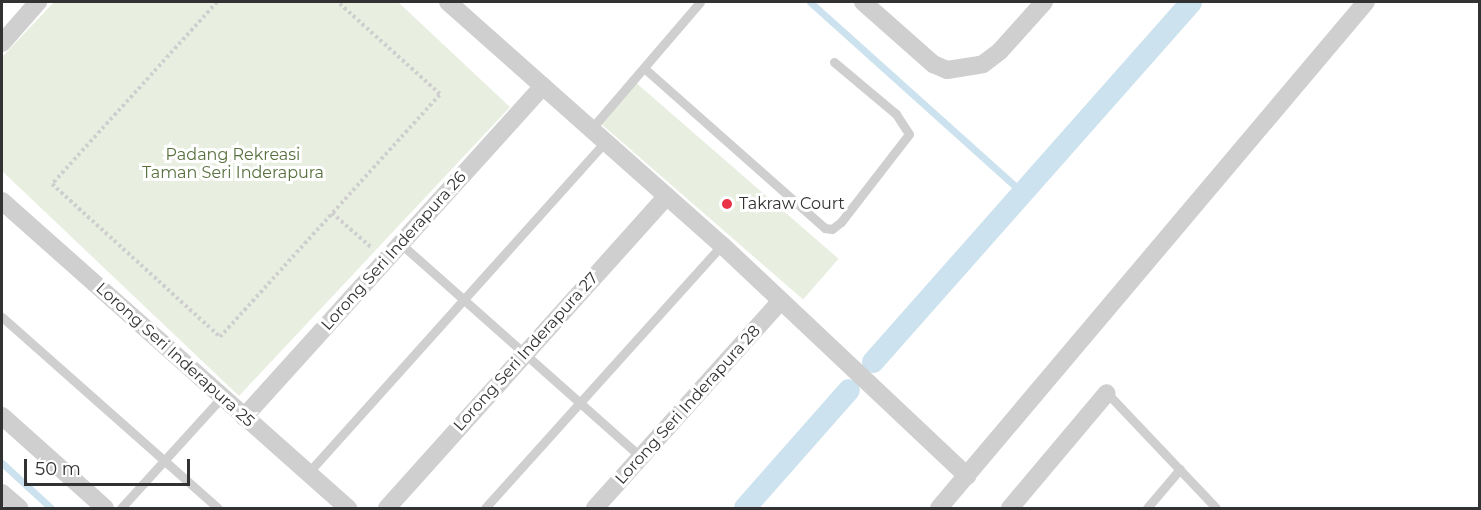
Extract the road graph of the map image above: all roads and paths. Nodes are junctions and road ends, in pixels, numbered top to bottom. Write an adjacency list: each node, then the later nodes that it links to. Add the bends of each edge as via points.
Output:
1 (39, 2): 9 (street)
2 (217, 2): 17 (path, via 52,184 220,337)
3 (338, 2): 17 (path, via 440,94)
4 (448, 2): 12 (street)
5 (700, 2): 11 (lane)
6 (863, 2): 7 (street, via 933,64 946,70 984,64)
7 (1044, 2)
8 (1366, 2): 34 (street)
9 (2, 43)
10 (834, 62): 11 (lane, via 896,114 909,134 832,229 825,228)
11 (644, 68): 13 (lane)
12 (543, 86): 13 (street); 18 (street, Lorong Seri Inderapura 26)
13 (591, 128): 14 (street)
14 (606, 141): 15 (street); 21 (lane)
15 (667, 196): 19 (street); 24 (street, Lorong Seri Inderapura 27)
16 (2, 201): 26 (street, Lorong Seri Inderapura 25)
17 (332, 213): 20 (path)
18 (401, 244): 20 (street, Lorong Seri Inderapura 26); 21 (lane)
19 (722, 246): 22 (street); 27 (lane)
20 (386, 261): 29 (street, Lorong Seri Inderapura 26)
21 (464, 299): 24 (lane); 33 (lane)
22 (781, 301): 30 (street, Lorong Seri Inderapura 28); 34 (street)
23 (2, 317): 31 (lane)
24 (524, 353): 27 (lane); 41 (street, Lorong Seri Inderapura 27)
25 (1107, 393): 32 (lane); 45 (street)
26 (222, 397): 29 (street, Lorong Seri Inderapura 25); 31 (lane)
27 (580, 403): 30 (lane); 42 (lane)
28 (2, 416): 37 (street)
29 (244, 417): 33 (street, Lorong Seri Inderapura 25)
30 (641, 457): 43 (street, Lorong Seri Inderapura 28)
31 (164, 461): 38 (lane); 39 (lane)
32 (1180, 469): 46 (lane); 47 (lane)
33 (308, 473): 40 (street, Lorong Seri Inderapura 25)
34 (967, 476): 44 (street)
35 (2, 493): 36 (street)
36 (19, 508)
37 (105, 508)
38 (121, 508)
39 (218, 508)
40 (348, 508)
41 (387, 508)
42 (484, 508)
43 (596, 508)
44 (939, 508)
45 (1010, 508)
46 (1147, 508)
47 (1216, 508)

